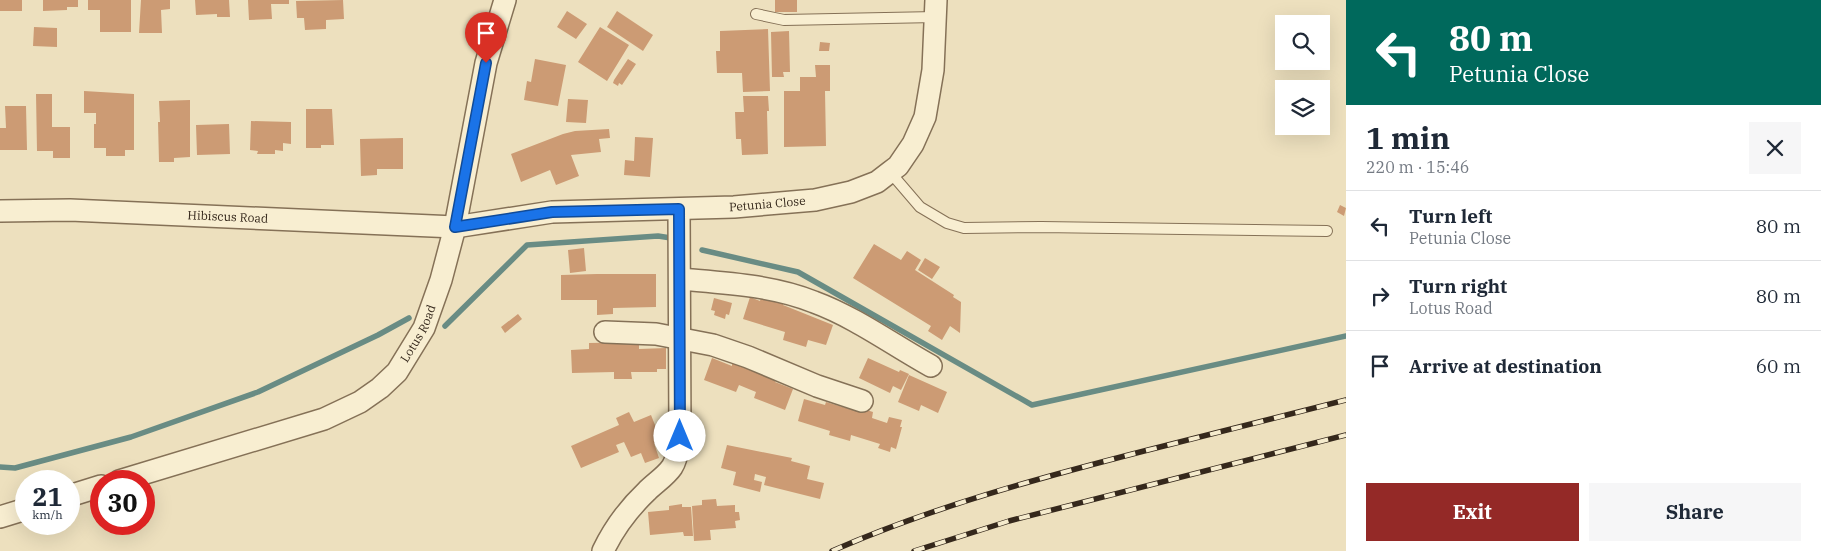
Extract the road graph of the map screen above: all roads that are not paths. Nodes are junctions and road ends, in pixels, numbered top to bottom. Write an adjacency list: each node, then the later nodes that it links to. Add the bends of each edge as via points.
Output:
1 (505, 0): 7 (street, Lotus Road, via 486,63)
2 (936, 8): 3 (lane, via 784,20); 4 (street, Petunia Close, via 933,70 925,117 913,144)
3 (756, 14)
4 (890, 172): 5 (street, Petunia Close, via 876,182 851,192 815,200); 8 (lane, via 920,207 946,223 964,228)
5 (679, 209): 7 (street, Petunia Close, via 552,212); 9 (street)
6 (0, 211): 7 (street, Hibiscus Road, via 70,210)
7 (455, 227): 14 (street, Lotus Road, via 424,328 397,372 380,388 360,402 324,418)
8 (1327, 230)
9 (680, 279): 11 (street); 12 (street, via 798,296 860,325)
10 (605, 332): 11 (street)
11 (680, 338): 13 (street, via 731,350); 17 (street, via 680,436 675,462 624,515)
12 (931, 366)
13 (862, 401)
14 (155, 470)
15 (15, 512): 16 (street)
16 (0, 517)
17 (603, 551)

